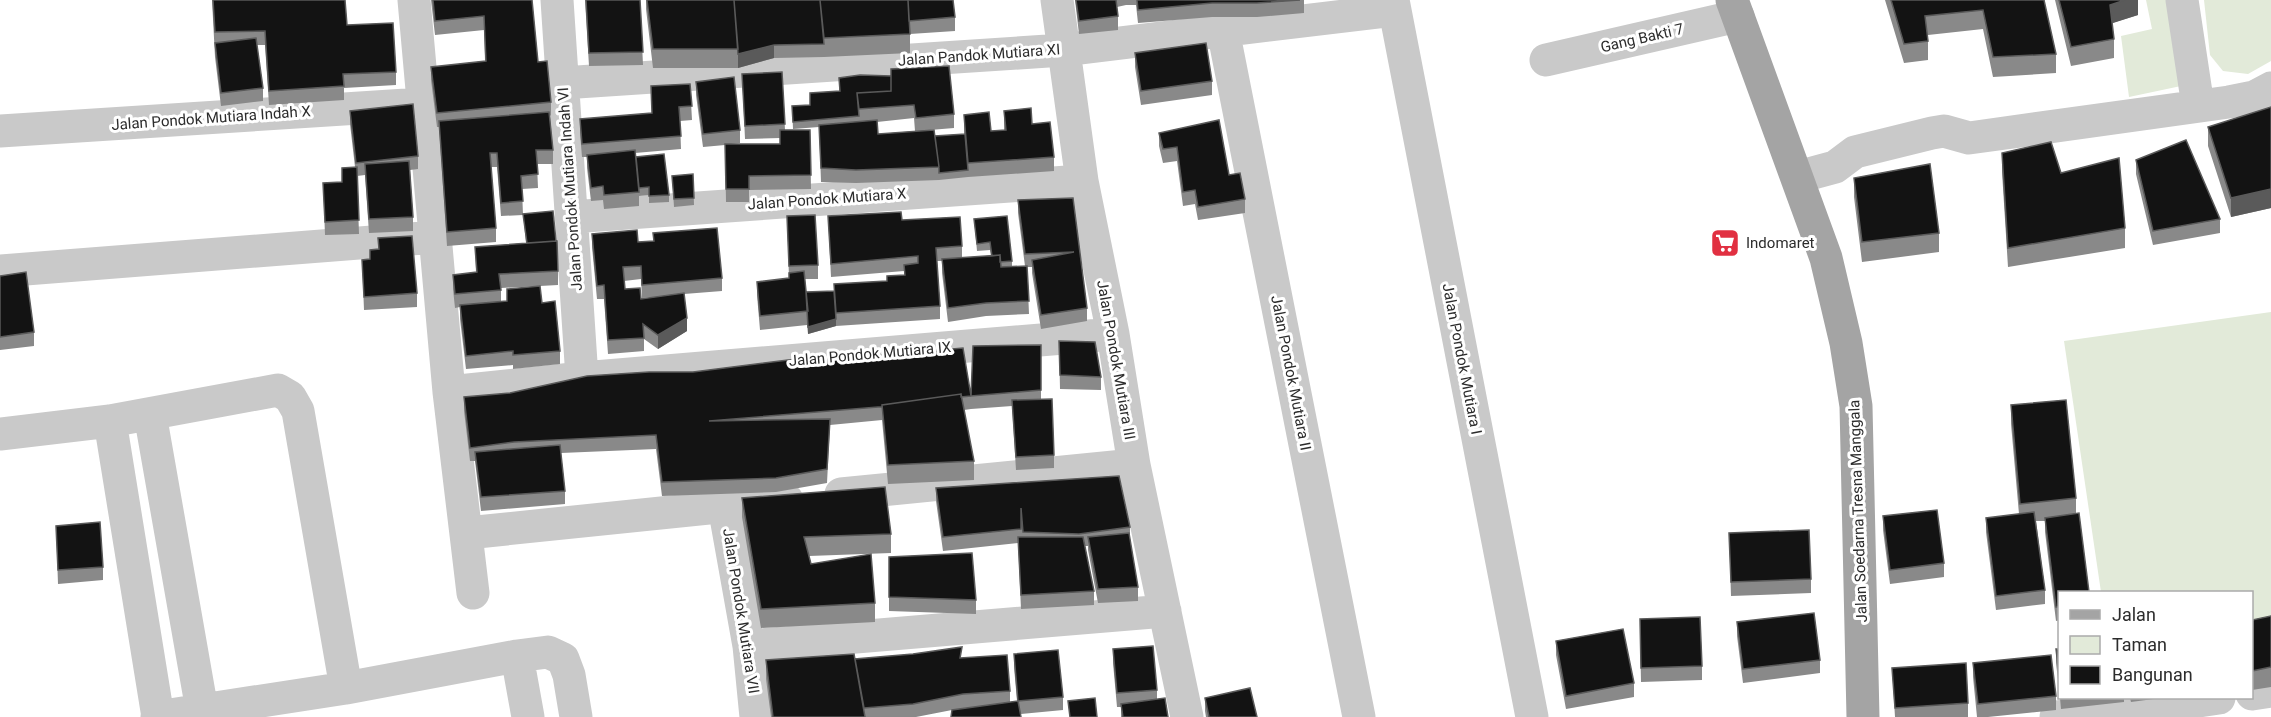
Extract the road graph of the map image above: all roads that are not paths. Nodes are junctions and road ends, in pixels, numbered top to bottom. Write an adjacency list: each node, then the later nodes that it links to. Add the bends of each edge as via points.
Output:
1 (414, 0): 12 (street)
2 (557, 0): 10 (street, Jalan Pondok Mutiara Indah VI)
3 (1057, 0): 8 (street, Jalan Pondok Mutiara III)
4 (2182, 0): 13 (street)
5 (1394, 5): 7 (street, Jalan Pandok Mutiara XI); 44 (street, Jalan Pondok Mutiara I)
6 (1735, 8): 9 (street, Gang Bakti 7); 15 (main road, Jalan Soedarna Tresna Manggala)
7 (1223, 30): 8 (street, Jalan Pandok Mutiara XI); 43 (street, Jalan Pondok Mutiara II)
8 (1063, 50): 10 (street, Jalan Pandok Mutiara XI); 16 (street, Jalan Pondok Mutiara III)
9 (1546, 60)
10 (562, 83): 17 (street, Jalan Pondok Mutiara Indah VI)
11 (2271, 88): 13 (street, via 2254,97)
12 (422, 104): 14 (street, Jalan Pondok Mutiara Indah X); 18 (street)
13 (2198, 106): 15 (street, via 1969,138 1944,131 1913,149 1855,152 1835,166)
14 (0, 131)
15 (1798, 177): 45 (main road, Jalan Soedarna Tresna Manggala, via 1826,258 1856,406)
16 (1082, 181): 17 (street, Jalan Pondok Mutiara X); 20 (street, Jalan Pondok Mutiara III)
17 (572, 217): 21 (street, Jalan Pondok Mutiara Indah VI)
18 (434, 237): 19 (street); 22 (street)
19 (0, 271)
20 (1113, 334): 21 (street, Jalan Pondok Mutiara IX); 26 (street, Jalan Pondok Mutiara III)
21 (582, 378): 22 (street, Jalan Pondok Mutiara IX)
22 (449, 392): 28 (street)
23 (150, 414): 24 (street); 33 (street, via 278,390 290,397 298,411); 37 (street)
24 (110, 421): 25 (street); 38 (street)
25 (0, 434)
26 (1134, 465): 27 (street); 30 (street, Jalan Pondok Mutiara III)
27 (724, 506): 28 (street); 31 (street, Jalan Pondok Mutiara VII)
28 (467, 533): 29 (street)
29 (473, 593)
30 (1165, 610): 31 (street); 42 (street, Jalan Pondok Mutiara III)
31 (749, 646): 41 (street, Jalan Pondok Mutiara VII)
32 (517, 656): 33 (street); 39 (street); 40 (street, via 548,652 563,659)
33 (346, 688): 37 (street)
34 (2271, 691): 35 (street)
35 (2253, 694)
36 (2212, 699): 46 (street)
37 (202, 710): 38 (street)
38 (157, 717)
39 (528, 717)
40 (576, 717)
41 (756, 717)
42 (1187, 717)
43 (1359, 717)
44 (1532, 717)
45 (1863, 717)
46 (2056, 717)

